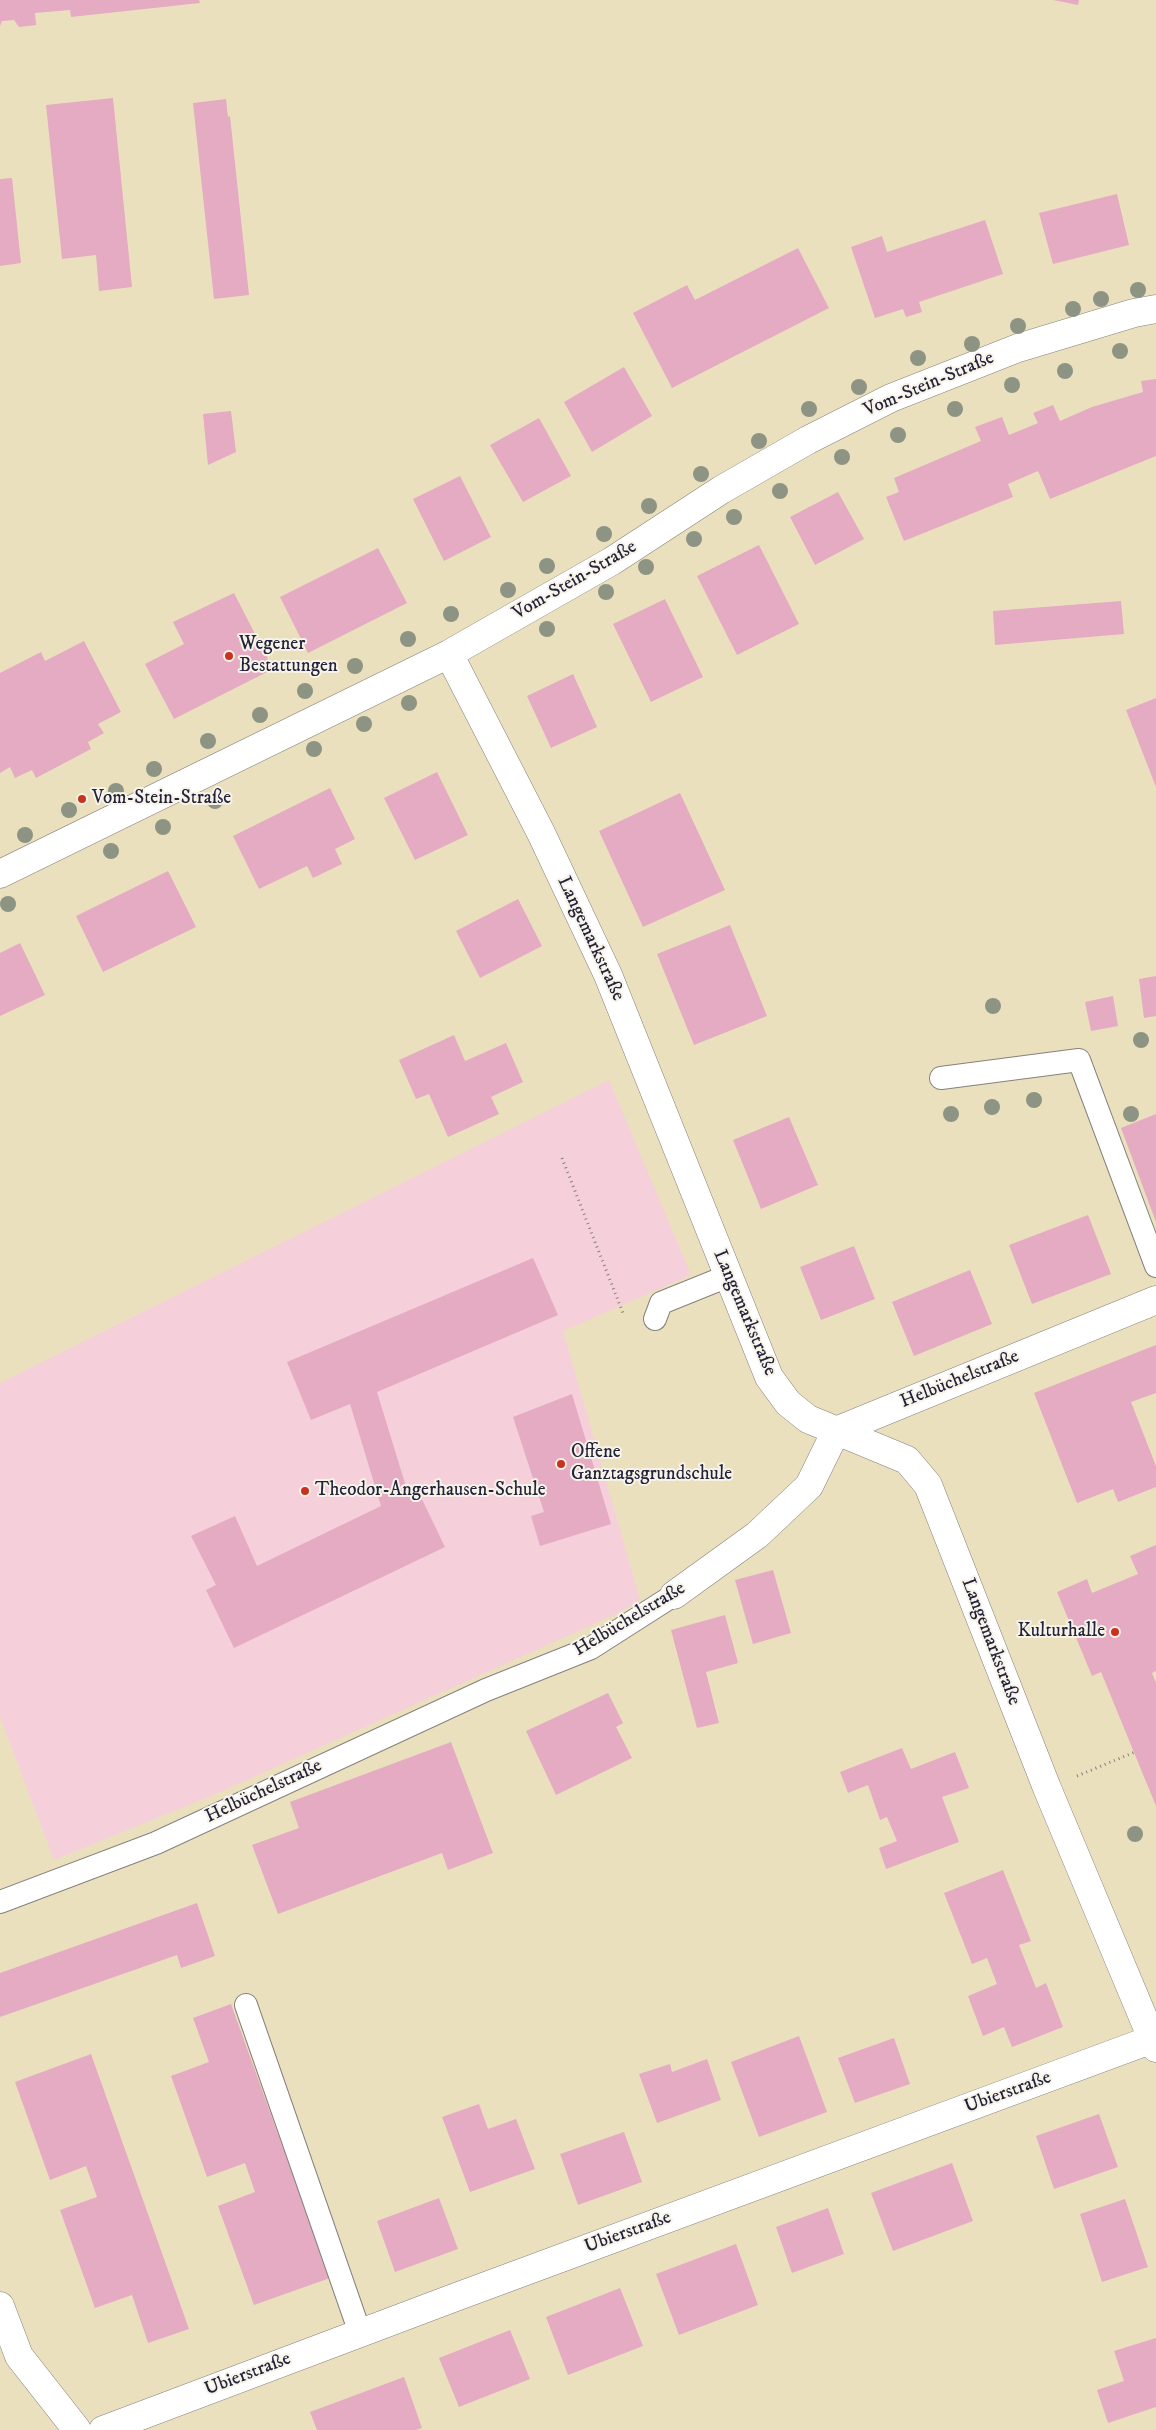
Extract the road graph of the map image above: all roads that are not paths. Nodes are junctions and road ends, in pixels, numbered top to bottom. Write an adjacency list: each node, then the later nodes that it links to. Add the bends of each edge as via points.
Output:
1 (1156, 309): 2 (street, Vom-Stein-Straße, via 1018,348 875,407 790,450 721,490 612,562)
2 (448, 654): 3 (street, Vom-Stein-Straße); 6 (street, Langemarkstraße, via 541,833 608,975)
3 (0, 874)
4 (941, 1078): 5 (lane, via 1079,1060)
5 (1156, 1266)
6 (728, 1276): 8 (lane, via 661,1303); 9 (street, Langemarkstraße, via 769,1377 788,1403 808,1419)
7 (1156, 1300): 9 (street, Helbüchelstraße)
8 (655, 1319)
9 (836, 1431): 10 (street, Helbüchelstraße, via 808,1486 757,1535); 13 (street, Langemarkstraße, via 907,1460 928,1485 1047,1788)
10 (674, 1594): 11 (lane, Helbüchelstraße, via 591,1648 486,1690 156,1843)
11 (0, 1902)
12 (246, 2005): 15 (lane)
13 (1155, 2044): 15 (street, Ubierstraße)
14 (0, 2306): 16 (street, via 19,2356)
15 (360, 2333): 17 (street, Ubierstraße)
16 (77, 2430)
17 (103, 2430)

